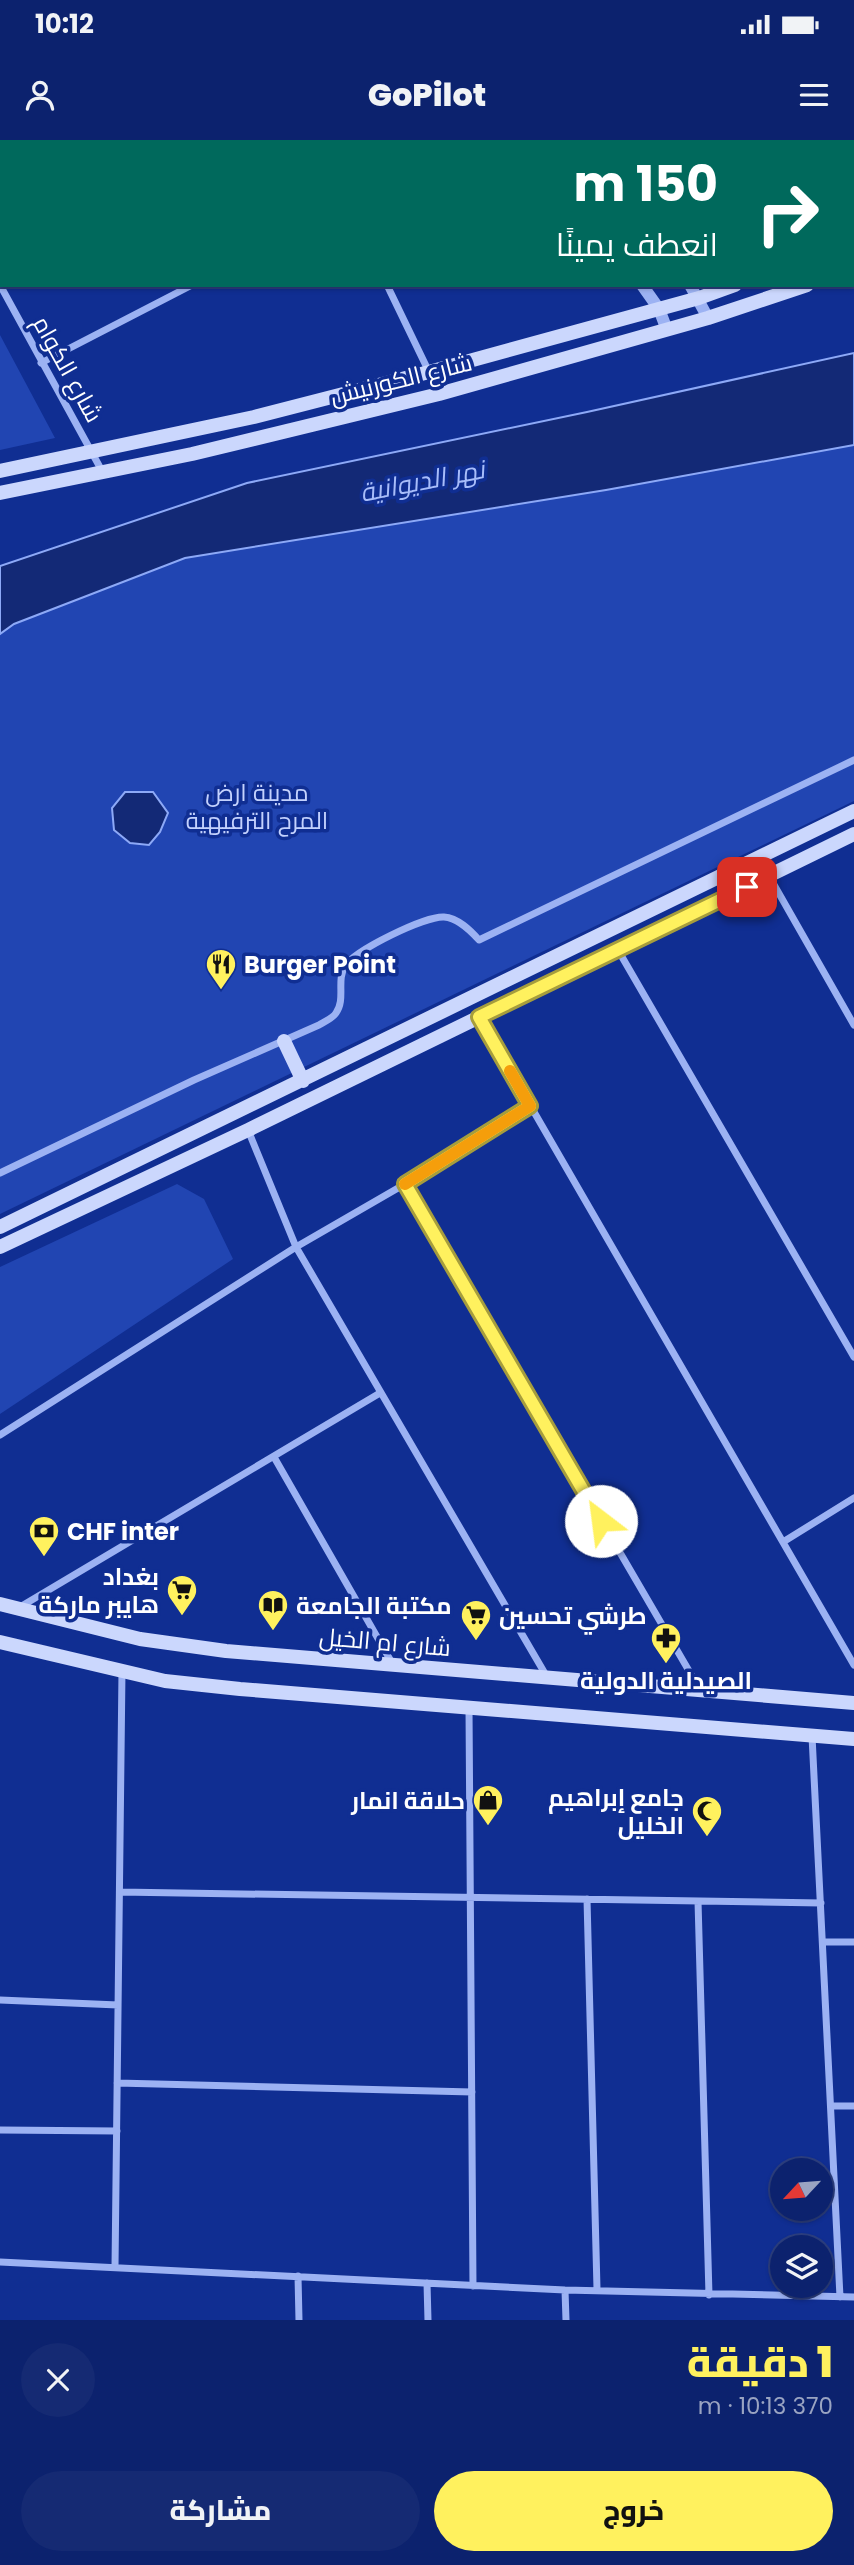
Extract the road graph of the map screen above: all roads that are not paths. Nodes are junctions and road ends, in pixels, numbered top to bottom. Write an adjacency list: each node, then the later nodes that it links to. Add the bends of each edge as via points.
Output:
1 (1, 287): 12 (street, شارع الكوام)
2 (188, 287): 12 (street)
3 (388, 287): 13 (street)
4 (643, 287): 9 (street)
5 (691, 287): 8 (street)
6 (729, 287): 8 (main road, شارع الكورنيش)
7 (801, 287): 10 (main road, شارع الكورنيش)
8 (699, 298): 9 (main road, شارع الكورنيش); 10 (street)
9 (659, 309): 11 (street); 13 (main road, شارع الكورنيش)
10 (708, 318): 11 (main road, شارع الكورنيش)
11 (667, 330): 16 (main road, شارع الكورنيش, via 439,394)
12 (41, 363): 14 (street, شارع الكوام)
13 (429, 372): 14 (main road, شارع الكورنيش)
14 (91, 452): 15 (main road, شارع الكورنيش); 16 (street, شارع الكوام)
15 (0, 471)
16 (102, 471): 17 (main road, شارع الكورنيش)
17 (0, 493)
18 (854, 760): 25 (street, via 480,940 463,924 446,917 429,919 367,947 343,969 336,1014)
19 (854, 811): 26 (main road)
20 (854, 834): 21 (main road)
21 (769, 876): 22 (main road); 24 (street)
22 (617, 949): 23 (main road); 34 (street)
23 (479, 1017): 27 (street); 28 (main road)
24 (854, 1025)
25 (284, 1041): 26 (main road); 29 (street)
26 (303, 1081): 31 (main road)
27 (530, 1106): 30 (street); 39 (street)
28 (248, 1130): 32 (main road); 33 (street)
29 (0, 1173)
30 (405, 1184): 33 (street); 47 (street)
31 (0, 1227)
32 (0, 1247)
33 (296, 1247): 35 (street); 36 (street)
34 (854, 1357)
35 (380, 1392): 37 (street); 46 (street)
36 (0, 1435)
37 (274, 1457): 41 (street); 44 (street)
38 (854, 1498): 39 (street)
39 (783, 1542): 43 (street)
40 (0, 1604): 41 (main road, شارع ام الخيل)
41 (17, 1609): 44 (main road, شارع ام الخيل, via 161,1643)
42 (0, 1642): 45 (main road)
43 (854, 1665)
44 (393, 1666): 46 (main road, شارع ام الخيل)
45 (122, 1671): 49 (main road, via 240,1689); 52 (street)
46 (547, 1678): 47 (main road, شارع ام الخيل)
47 (699, 1689): 48 (main road, شارع ام الخيل)
48 (854, 1703)
49 (469, 1708): 50 (main road); 53 (street)
50 (812, 1736): 51 (main road); 56 (street)
51 (854, 1739)
52 (120, 1892): 53 (street); 60 (street)
53 (471, 1897): 54 (street); 62 (street)
54 (587, 1899): 55 (street); 72 (street)
55 (698, 1901): 56 (street); 74 (street)
56 (821, 1903): 57 (street)
57 (822, 1942): 58 (street); 63 (street)
58 (854, 1942)
59 (0, 2000): 60 (street)
60 (118, 2006): 61 (street)
61 (117, 2083): 62 (street); 66 (street)
62 (472, 2092): 71 (street)
63 (831, 2106): 64 (street); 75 (street)
64 (854, 2106)
65 (0, 2130): 66 (street)
66 (117, 2131): 68 (street)
67 (0, 2262): 68 (street)
68 (115, 2267): 69 (street)
69 (298, 2276): 70 (street); 77 (street)
70 (427, 2283): 71 (street); 78 (street)
71 (473, 2286): 73 (street)
72 (597, 2289): 73 (street); 74 (street)
73 (565, 2290): 79 (street)
74 (709, 2295): 75 (street)
75 (840, 2297): 76 (street)
76 (854, 2298)
77 (299, 2320)
78 (428, 2320)
79 (566, 2320)

